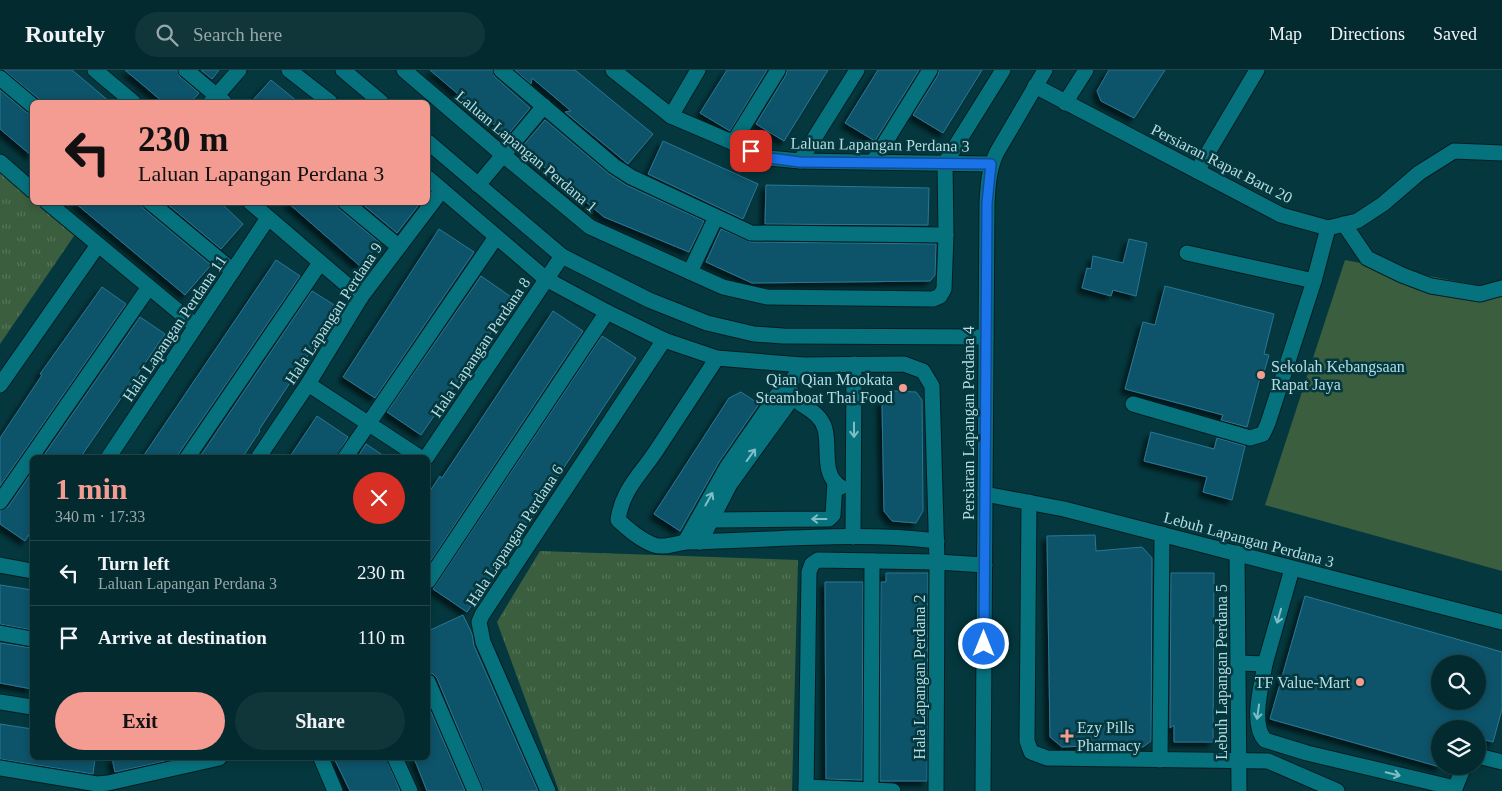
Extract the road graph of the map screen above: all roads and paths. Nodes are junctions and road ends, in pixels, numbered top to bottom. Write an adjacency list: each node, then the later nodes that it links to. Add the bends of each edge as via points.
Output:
1 (95, 70): 19 (street)
2 (186, 70): 20 (street)
3 (239, 70): 20 (street)
4 (289, 70): 21 (street)
5 (343, 70): 22 (street)
6 (404, 70): 30 (street, Laluan Lapangan Perdana 1)
7 (502, 70): 25 (street)
8 (613, 70): 26 (street, Laluan Lapangan Perdana 3)
9 (698, 70): 26 (street)
10 (778, 70): 28 (street)
11 (857, 70): 32 (street)
12 (930, 70): 33 (street)
13 (1003, 70): 34 (street)
14 (1044, 70): 18 (street, Persiaran Lapangan Perdana 4)
15 (1086, 70): 24 (street)
16 (1257, 70): 36 (street)
17 (0, 78): 23 (street)
18 (1035, 86): 24 (street, Persiaran Rapat Baru 20); 35 (street, Persiaran Lapangan Perdana 4)
19 (131, 100)
20 (217, 100)
21 (327, 100)
22 (379, 100)
23 (30, 103)
24 (1065, 103): 36 (street, Persiaran Rapat Baru 20)
25 (544, 106): 30 (street); 45 (street, via 614,166)
26 (671, 116): 28 (street, Laluan Lapangan Perdana 3)
27 (430, 144): 38 (street)
28 (733, 144): 32 (street, Laluan Lapangan Perdana 3, via 769,158)
29 (1502, 153): 47 (street, Persiaran Rapat Baru 20, via 1454,151 1418,173 1383,204 1357,221)
30 (502, 154): 38 (street); 57 (street, Laluan Lapangan Perdana 1, via 590,227)
31 (0, 162): 39 (street)
32 (800, 162): 33 (street, Laluan Lapangan Perdana 3)
33 (873, 162): 34 (street, Laluan Lapangan Perdana 3)
34 (945, 163): 35 (street, Laluan Lapangan Perdana 3); 49 (street, Laluan Lapangan Perdana 1)
35 (991, 164): 65 (street, Persiaran Lapangan Perdana 4, via 987,203)
36 (1196, 171): 48 (street, Persiaran Rapat Baru 20, via 1281,215)
37 (430, 180): 40 (street, Hala Lapangan Perdana 2)
38 (478, 185): 54 (street)
39 (30, 188)
40 (442, 190): 50 (street, Hala Lapangan Perdana 2); 52 (street, Hala Lapangan Perdana 9)
41 (51, 205): 51 (street)
42 (154, 205): 56 (street)
43 (253, 205): 46 (street)
44 (349, 205): 52 (street)
45 (716, 217): 49 (street, via 751,233); 57 (street)
46 (268, 218): 55 (street); 56 (street, Hala Lapangan Perdana 11)
47 (1344, 224): 48 (street, Persiaran Rapat Baru 20); 61 (street, via 1367,258 1402,275 1431,286 1480,294)
48 (1328, 228): 59 (street)
49 (946, 235): 57 (street, Laluan Lapangan Perdana 1, via 944,289 933,299 767,297 723,287)
50 (496, 237): 58 (street, Hala Lapangan Perdana 2); 74 (street)
51 (98, 245): 60 (street); 71 (street)
52 (398, 246): 62 (street, Hala Lapangan Perdana 9)
53 (1187, 253): 59 (street)
54 (562, 256): 58 (street, Hala Lapangan Perdana 8); 65 (street, via 650,300 707,323 754,334)
55 (320, 262): 62 (street); 77 (street)
56 (232, 271): 64 (street, Hala Lapangan Perdana 11)
57 (690, 272)
58 (546, 279): 63 (street, Hala Lapangan Perdana 2); 81 (street, Hala Lapangan Perdana 8)
59 (1314, 281): 73 (street, via 1263,434 1250,438)
60 (149, 287): 64 (street); 75 (street)
61 (1502, 288)
62 (361, 297): 70 (street, Hala Lapangan Perdana 9)
63 (607, 312): 66 (street, Hala Lapangan Perdana 2); 100 (street)
64 (196, 326): 76 (street, Hala Lapangan Perdana 11)
65 (986, 337): 85 (street, Persiaran Lapangan Perdana 4)
66 (664, 340): 67 (street, Hala Lapangan Perdana 2); 124 (street, Hala Lapangan Perdana 6, via 479,622 483,642)
67 (718, 358): 69 (street, Hala Lapangan Perdana 2); 92 (street, via 628,489 618,520 655,545)
68 (854, 364): 69 (street, Hala Lapangan Perdana 2); 84 (street, one-way to 84); 91 (street, Hala Lapangan Perdana 2, via 904,364 923,371 932,386)
69 (802, 365): 72 (street)
70 (308, 384): 74 (street); 78 (street, Hala Lapangan Perdana 9)
71 (0, 385)
72 (791, 391): 83 (street, via 819,416 825,429 829,474); 88 (street, one-way to 72, via 730,484); 92 (street, one-way to 72, via 727,467 776,395)
73 (1133, 404)
74 (368, 424): 79 (street); 80 (street)
75 (33, 455)
76 (110, 455)
77 (189, 455)
78 (260, 455)
79 (347, 455)
80 (416, 455)
81 (428, 455)
82 (30, 459): 86 (street)
83 (835, 482): 84 (street); 88 (street, one-way to 88, via 833,516 828,519)
84 (854, 494): 90 (street)
85 (985, 494): 87 (street, Lebuh Lapangan Perdana 3); 97 (street, Persiaran Lapangan Perdana 4)
86 (0, 502)
87 (1029, 502): 89 (street, Lebuh Lapangan Perdana 3); 113 (street, via 1027,741 1031,752 1047,758)
88 (711, 520): 92 (street)
89 (1162, 534): 93 (street, Lebuh Lapangan Perdana 3); 113 (street)
90 (854, 537): 91 (street); 92 (street)
91 (937, 541): 95 (street, Hala Lapangan Perdana 2)
92 (692, 542)
93 (1237, 554): 98 (street, Lebuh Lapangan Perdana 3); 104 (street, Lebuh Lapangan Perdana 5)
94 (872, 561): 95 (street); 118 (street, via 818,560 809,572); 119 (street)
95 (937, 562): 97 (street); 126 (street, Hala Lapangan Perdana 2)
96 (0, 565): 99 (street)
97 (985, 565): 127 (street, Persiaran Lapangan Perdana 4)
98 (1292, 569): 101 (street, Lebuh Lapangan Perdana 3); 105 (street, one-way to 105)
99 (30, 571)
100 (430, 578)
101 (1502, 622)
102 (0, 633): 103 (street)
103 (30, 639)
104 (1238, 663): 105 (street); 114 (street, Lebuh Lapangan Perdana 5)
105 (1266, 664): 120 (street, one-way to 120, via 1257,720 1265,740)
106 (430, 687): 123 (street)
107 (0, 702): 108 (street)
108 (30, 707)
109 (1486, 758): 115 (street)
110 (210, 760): 116 (street, via 97,784)
111 (321, 760): 121 (street)
112 (396, 760): 122 (street)
113 (1160, 760): 114 (street)
114 (1239, 762): 128 (street, Lebuh Lapangan Perdana 5); 129 (street, via 1268,762)
115 (1502, 762)
116 (0, 768)
117 (1460, 775): 120 (street)
118 (806, 789): 119 (street)
119 (870, 790): 125 (street)
120 (1454, 790)
121 (335, 791)
122 (410, 791)
123 (475, 791)
124 (548, 791)
125 (893, 791)
126 (936, 791)
127 (983, 791)
128 (1239, 791)
129 (1337, 791)

